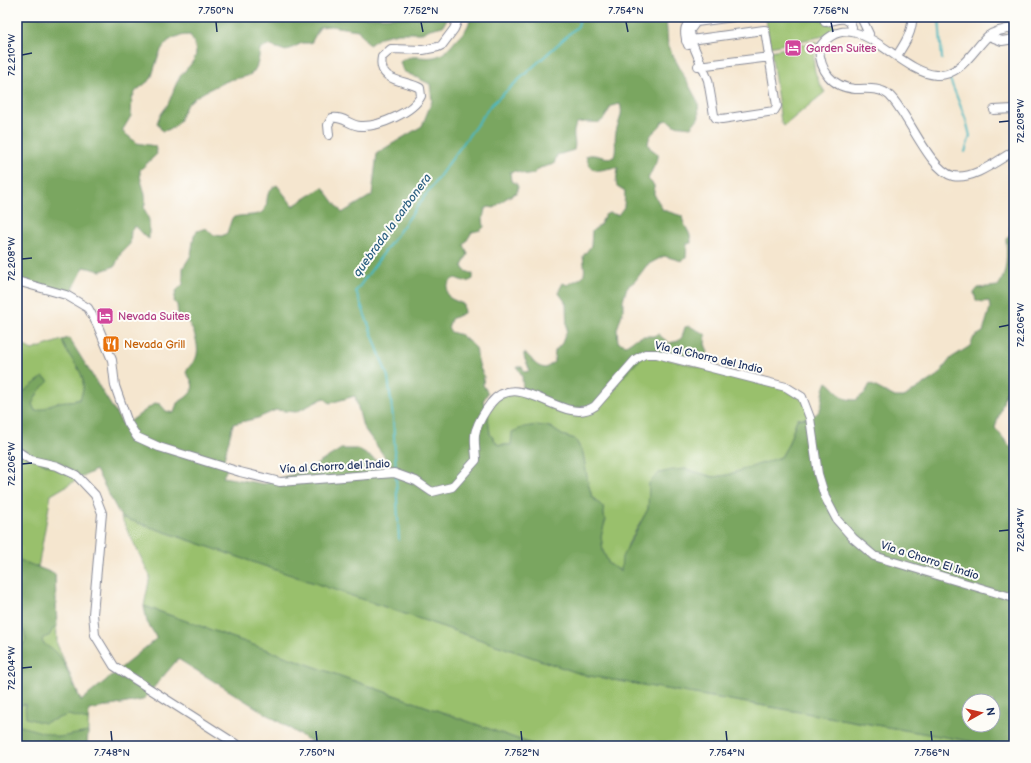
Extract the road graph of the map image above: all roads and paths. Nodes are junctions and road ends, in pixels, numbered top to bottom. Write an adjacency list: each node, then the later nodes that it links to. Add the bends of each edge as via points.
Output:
1 (459, 17): 21 (street, via 457,25 442,45 423,50 391,49 382,58 381,66 388,76 420,88 421,96 416,102 389,121 378,124 361,126 342,118 332,118 328,126)
2 (703, 17): 14 (street, via 689,21 685,26)
3 (729, 17): 14 (street, via 694,23)
4 (854, 17): 10 (street, via 860,23)
5 (861, 17): 12 (street)
6 (912, 17): 16 (street, via 907,40)
7 (823, 19): 8 (street, via 843,18 850,22); 11 (street)
8 (852, 27): 10 (street); 11 (street, via 837,28)
9 (1014, 28): 13 (street)
10 (861, 29): 12 (street)
11 (830, 33): 22 (street, via 819,48 822,68 827,75 846,87 879,90 888,94 896,101 936,163 947,173 958,176 968,174)
12 (870, 34): 16 (street)
13 (989, 36): 15 (street, via 1002,41); 16 (street, via 958,68 948,74 927,73)
14 (689, 40): 17 (street, via 764,30); 18 (street)
15 (1014, 40)
16 (898, 54)
17 (770, 57): 18 (street); 18 (street, via 776,106 774,110 722,119 716,118 712,110 708,85 704,82)
18 (700, 66)
19 (1014, 109): 20 (street)
20 (994, 110)
21 (329, 135)
22 (1014, 151)
23 (17, 281): 24 (street, Vía al Chorro del Indio, via 66,294 88,308 112,360 115,386 128,423 137,437 159,447 280,482 394,473 416,481 432,492 452,487 476,460 475,431 498,395 509,391 523,392 566,408 589,410 636,359 645,354 657,354 786,387 802,397)
24 (810, 418): 26 (street, Vía a Chorro El Indio, via 818,474 825,497 837,520 853,538 874,556)
25 (17, 451): 27 (street, via 31,460 57,466 76,475 95,495 102,513 93,614 95,635 114,666)
26 (1014, 598)
27 (239, 746)

